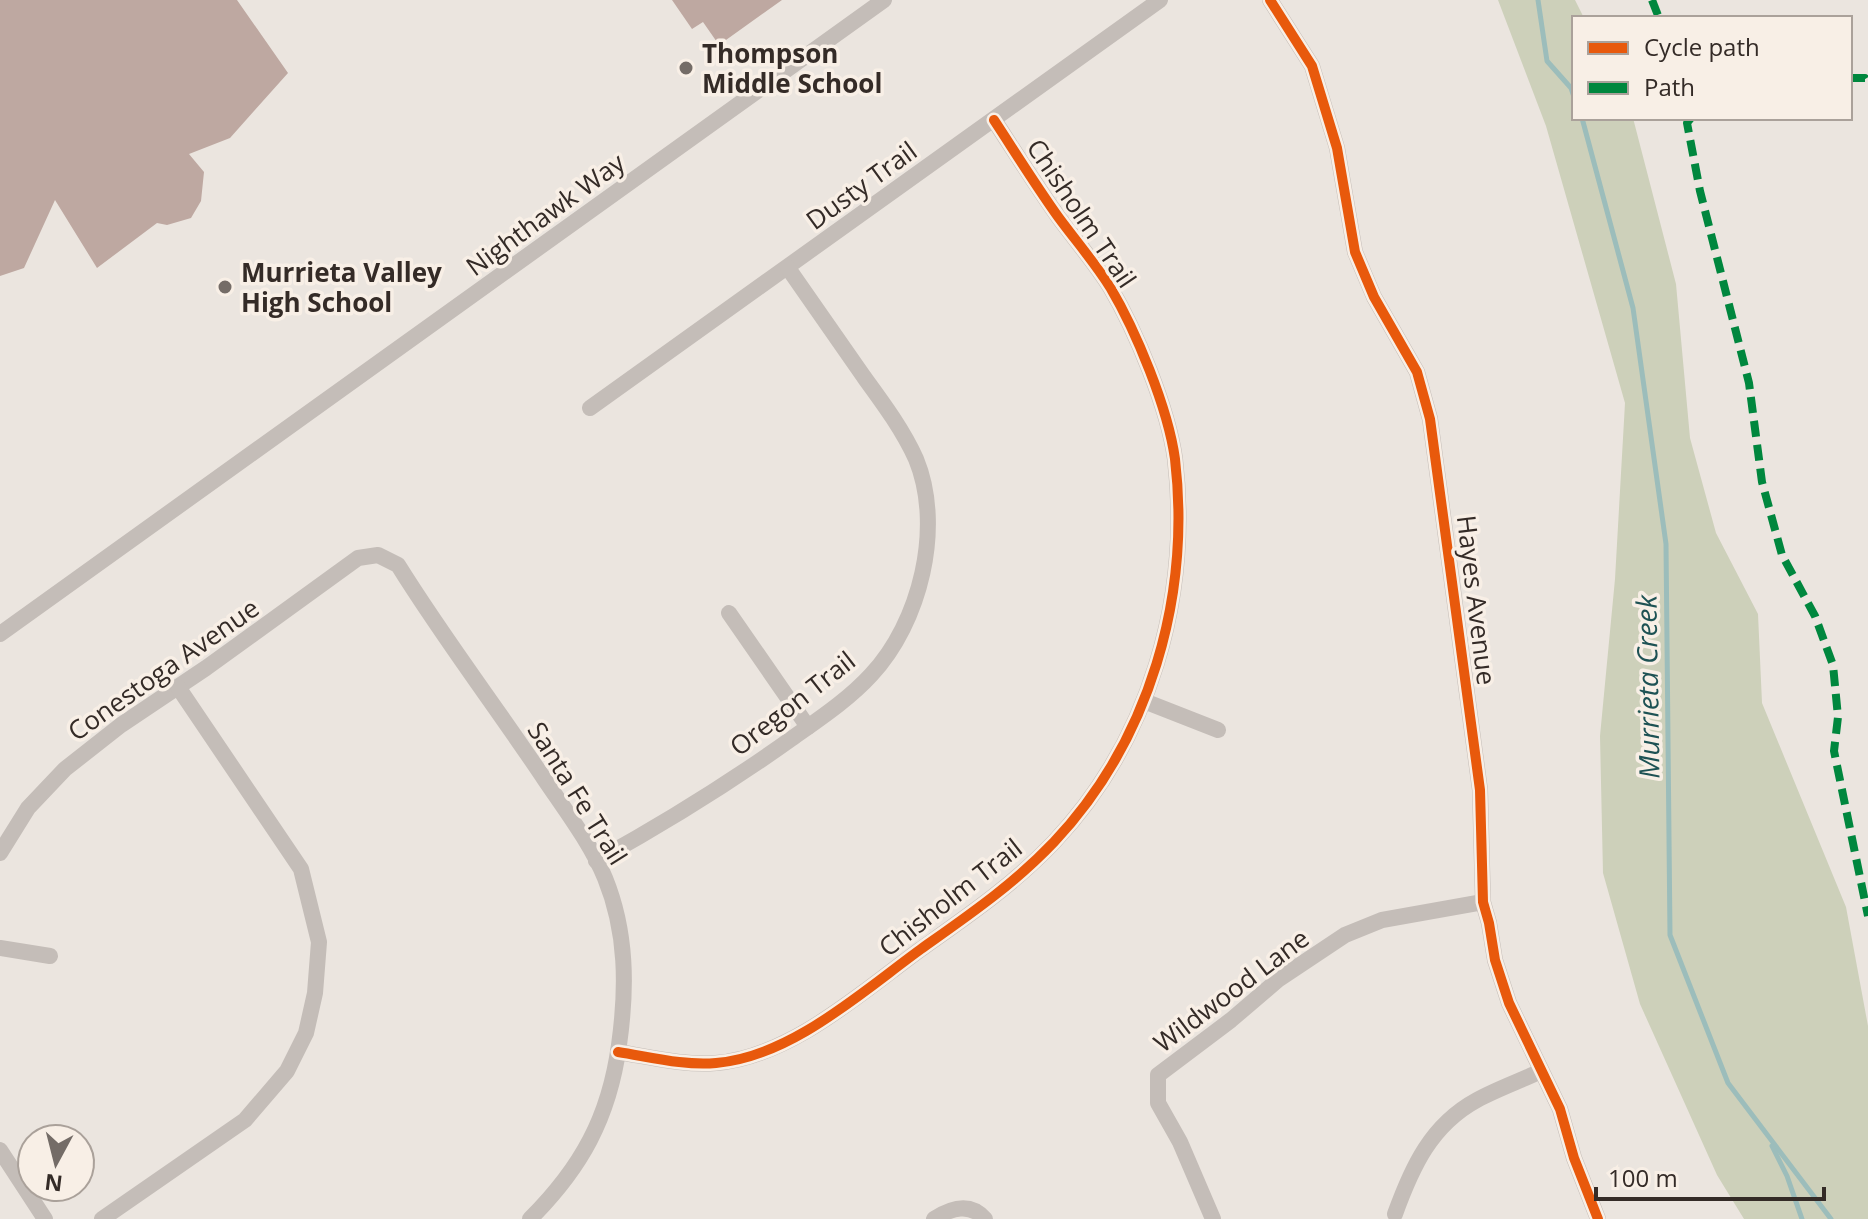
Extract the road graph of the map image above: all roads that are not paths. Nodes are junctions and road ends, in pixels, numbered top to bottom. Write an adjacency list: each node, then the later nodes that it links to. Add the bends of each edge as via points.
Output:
1 (884, 0): 9 (street, Nighthawk Way)
2 (1160, 0): 4 (street, Dusty Trail)
3 (1270, 0): 16 (street, Hayes Avenue, via 1300,44 1322,92 1355,252 1417,372 1430,419 1480,790)
4 (994, 120): 5 (street, Dusty Trail); 11 (street, Chisholm Trail, via 1110,287 1157,392 1174,456 1175,580 1165,637)
5 (788, 268): 6 (street, Dusty Trail); 12 (street, Oregon Trail, via 895,421 917,461 927,509 927,551 916,600 900,637 872,674)
6 (590, 408)
7 (378, 555): 10 (street, Conestoga Avenue, via 358,558); 15 (street, Santa Fe Trail, via 398,565)
8 (729, 613): 12 (street)
9 (0, 634)
10 (178, 687): 14 (street, Conestoga Avenue, via 65,769 28,808); 24 (street, via 301,869 319,942 315,993 306,1033 287,1071 245,1120)
11 (1144, 701): 13 (street); 19 (street, Chisholm Trail, via 1094,793 1034,862 829,1015 790,1040 716,1063)
12 (808, 727): 15 (street, Oregon Trail, via 679,815)
13 (1218, 730)
14 (0, 853)
15 (596, 861): 19 (street, Santa Fe Trail, via 617,915 626,967)
16 (1483, 902): 20 (street, Hayes Avenue, via 1509,1003); 28 (street, Wildwood Lane, via 1382,920 1345,935 1279,979 1158,1075 1158,1103)
17 (0, 948): 18 (street)
18 (50, 956)
19 (618, 1052): 25 (street, Santa Fe Trail, via 603,1110 583,1156)
20 (1541, 1071): 22 (street, via 1477,1100 1442,1126 1423,1148); 29 (street, Hayes Avenue, via 1560,1109)
21 (0, 1150): 23 (street)
22 (1395, 1214)
23 (45, 1219)
24 (102, 1219)
25 (530, 1219)
26 (934, 1219): 27 (street, via 960,1207 978,1211)
27 (985, 1219)
28 (1213, 1219)
29 (1598, 1219)

